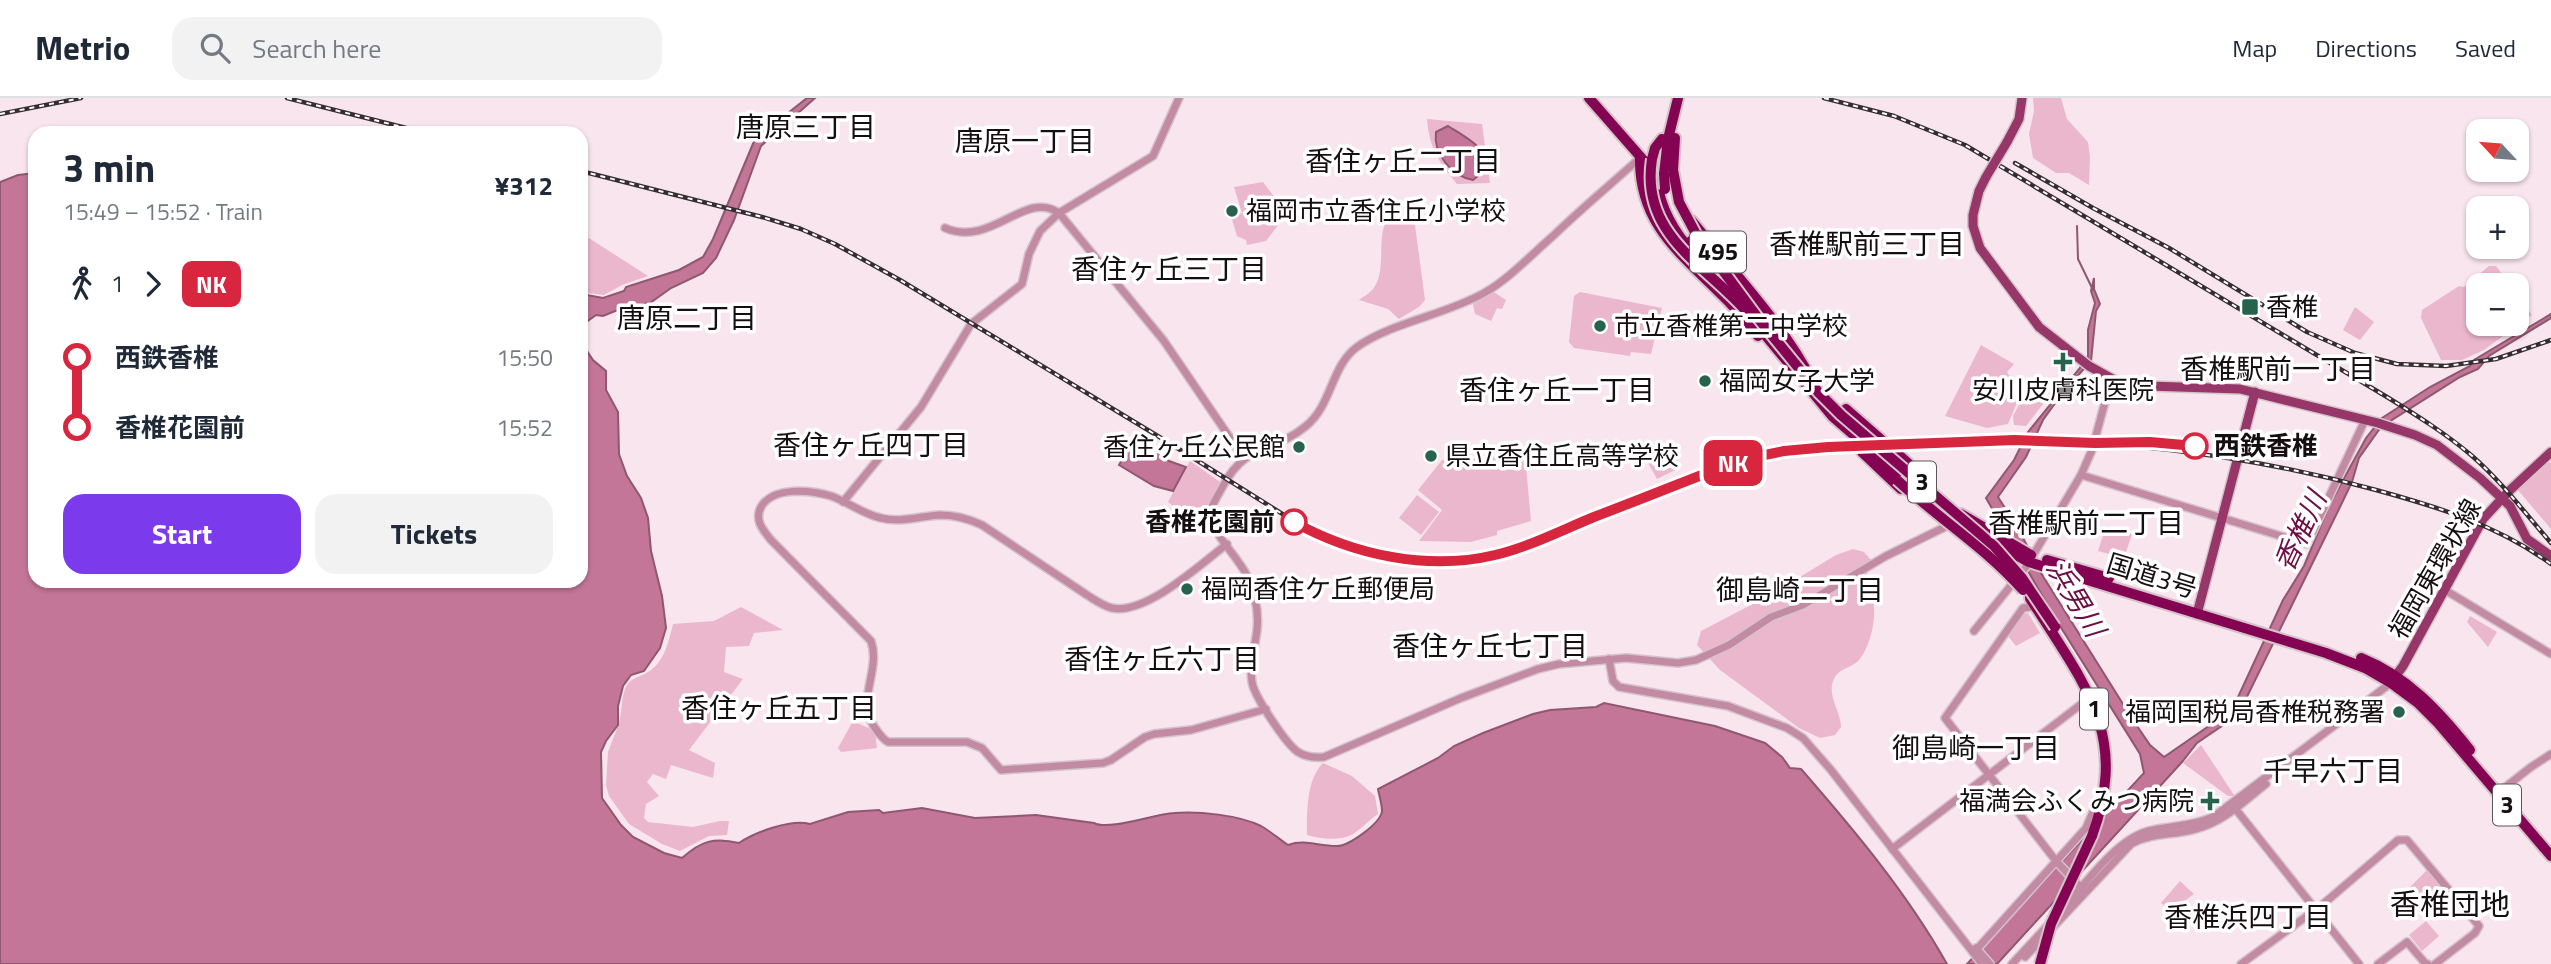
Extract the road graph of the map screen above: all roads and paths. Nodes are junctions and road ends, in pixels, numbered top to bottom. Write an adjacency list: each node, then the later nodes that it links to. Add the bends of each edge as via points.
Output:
1 (1179, 98): 7 (street, via 1153,156)
2 (1590, 98): 5 (highway, 495)
3 (2022, 98): 11 (main road, bridge, via 2019,119 1979,191 1973,226 1980,248 2039,327)
4 (1677, 102): 6 (highway, 1, via 1674,146); 6 (highway, 1, via 1655,148)
5 (1640, 158): 9 (highway, 495, via 1640,174 1660,231); 12 (highway, 495, via 1772,320); 18 (street, via 1503,281 1459,306 1359,346 1348,355 1319,414 1306,427)
6 (1662, 173): 10 (highway, 国道3号 / 3, via 1664,210 1677,233); 12 (highway, 国道3号 / 3, via 1671,208 1690,239 1745,297); 22 (highway, 1, bridge, via 1696,234 1819,393); 22 (highway, 1, bridge, via 1652,197 1671,238 1739,303 1838,419)
7 (1059, 213): 8 (street, via 1040,206 973,233); 18 (street, via 1164,341); 21 (street, via 1040,231 1022,284 971,324 921,407)
8 (945, 228)
9 (1757, 335): 10 (highway, 495); 16 (highway, 495, via 1828,422)
10 (1786, 361): 16 (highway, 国道3号 / 3)
11 (2111, 380): 13 (main road); 19 (street)
12 (1815, 386): 14 (highway, 国道3号 / 3)
13 (2255, 392): 15 (main road); 23 (main road)
14 (1843, 410): 27 (highway, 国道3号 / 3, via 1959,512 2012,544); 32 (highway, bridge, via 2009,550)
15 (2365, 420): 20 (main road, via 2437,445); 23 (street, via 2307,544)
16 (1848, 434): 24 (highway, 495, via 1917,503); 27 (highway, 国道3号 / 3, via 1953,519); 30 (highway, bridge, via 1917,498 1972,539)
17 (2551, 452): 20 (main road, 福岡東環状線)
18 (1243, 457): 25 (street, via 1210,512 1211,522)
19 (2081, 475): 23 (street); 27 (street)
20 (2502, 498): 26 (main road, via 2527,539); 29 (main road, 福岡東環状線, via 2480,524)
21 (842, 502): 25 (street, via 882,519 966,518 1087,595 1117,608 1160,594); 38 (street, via 830,496 784,491 766,500 758,516 760,528 871,641 874,658 867,708 888,742 967,742 982,748 1001,771 1095,764 1111,760 1154,734 1191,730)
22 (1945, 505): 30 (highway, 1, bridge, via 1991,549); 32 (highway, 1, bridge, via 2004,556)
23 (2223, 520): 31 (main road)
24 (1947, 526): 27 (highway, 495); 35 (street, via 1696,660)
25 (1227, 544): 38 (street, via 1245,570 1257,604 1251,680)
26 (2551, 556)
27 (2027, 561): 28 (street); 31 (highway, 国道3号 / 3)
28 (2017, 578): 33 (street); 41 (street, via 2031,607 2023,608 1945,718)
29 (2445, 590): 34 (street); 36 (main road, 福岡東環状線)
30 (2028, 595): 55 (highway, 1, bridge, via 2089,696 2107,760 2100,814 2054,917)
31 (2198, 610): 36 (highway, 国道3号 / 3, via 2336,649)
32 (2055, 627): 56 (highway, 1, bridge, via 2103,710 2114,773 2106,816 2057,925)
33 (1974, 631)
34 (2551, 654)
35 (1609, 659): 38 (street, via 1538,669 1324,757 1311,758 1294,748); 45 (street, via 1613,681 1619,687 1728,706 1802,738)
36 (2394, 679): 42 (highway, 国道3号 / 3, via 2422,695 2444,717); 43 (street, via 2387,691); 46 (highway, 国道3号 / 3, via 2438,723)
37 (2084, 702): 41 (street)
38 (1266, 709)
39 (2551, 754): 42 (street)
40 (2102, 771): 47 (street, via 2087,828)
41 (1990, 774): 45 (street); 47 (street)
42 (2503, 789): 44 (highway, 国道3号 / 3)
43 (2234, 806): 48 (street, via 2194,824 2136,835); 49 (street)
44 (2551, 847)
45 (1892, 849): 50 (street)
46 (2551, 856)
47 (2056, 861): 48 (street); 50 (street)
48 (2083, 891): 53 (street); 54 (street)
49 (2315, 908): 57 (street); 58 (street); 61 (street, via 2398,840 2407,840 2479,926)
50 (1975, 951): 51 (street); 52 (street)
51 (1982, 964)
52 (1990, 964)
53 (2012, 964)
54 (2019, 964)
55 (2040, 964)
56 (2048, 964)
57 (2241, 964)
58 (2359, 964)
59 (2378, 964): 60 (street, via 2407,942)
60 (2428, 964)
61 (2435, 964)

